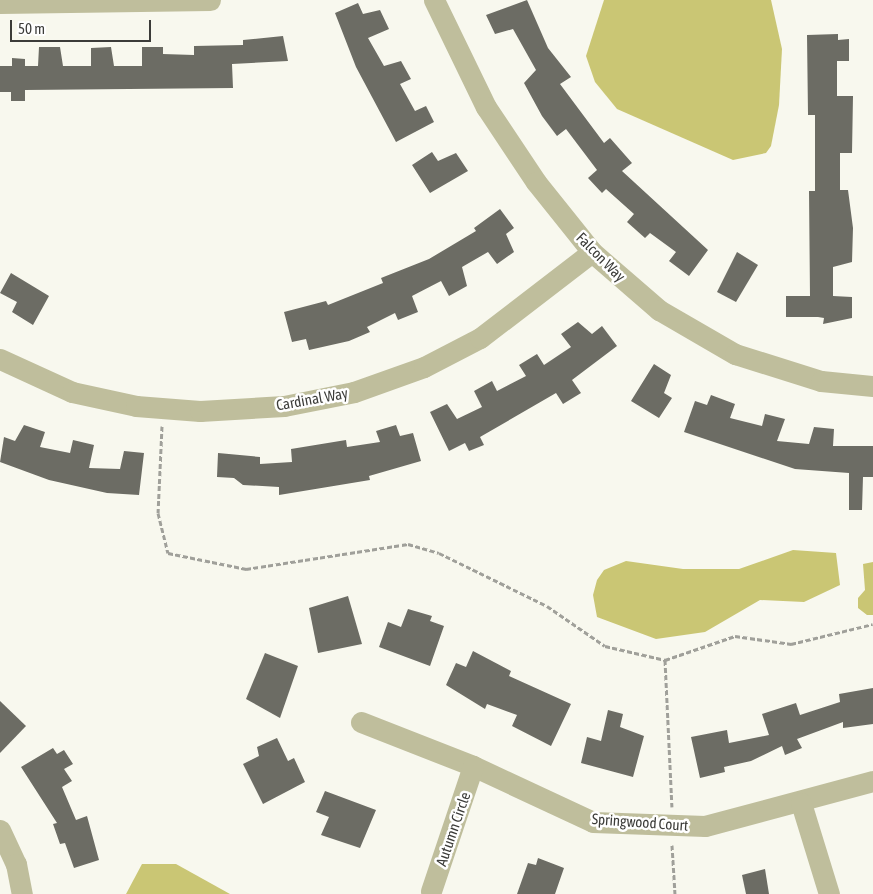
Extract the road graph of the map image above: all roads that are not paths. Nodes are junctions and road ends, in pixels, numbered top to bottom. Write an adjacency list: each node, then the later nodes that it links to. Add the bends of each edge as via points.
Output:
1 (210, 0): 3 (street)
2 (434, 0): 4 (street, Falcon Way, via 486,107 536,182)
3 (0, 3)
4 (592, 252): 5 (street, Cardinal Way, via 480,338 424,367 354,392 284,406 163,408 72,392); 6 (street, Falcon Way, via 659,310 736,354 820,381)
5 (0, 359)
6 (873, 386)
7 (361, 722): 8 (street, Springwood Court)
8 (473, 766): 10 (street, Springwood Court, via 592,822 705,826); 12 (street, Autumn Circle)
9 (873, 781): 10 (street, Springwood Court)
10 (801, 803): 14 (street)
11 (0, 830): 13 (street, via 16,864)
12 (431, 891)
13 (22, 894)
14 (829, 894)

